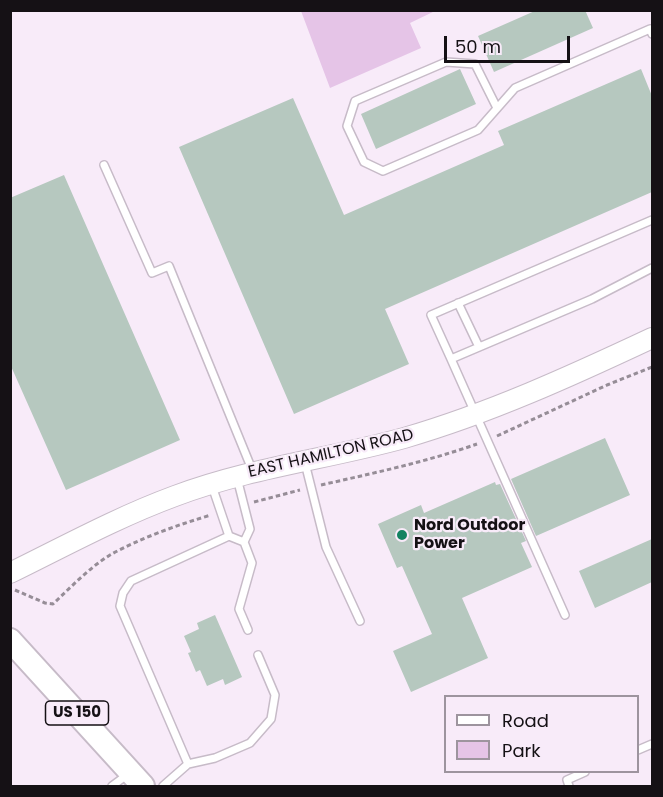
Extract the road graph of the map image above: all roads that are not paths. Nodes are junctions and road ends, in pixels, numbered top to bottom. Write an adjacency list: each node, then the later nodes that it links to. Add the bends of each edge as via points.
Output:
1 (652, 30): 2 (lane, via 515,88)
2 (497, 108): 2 (lane, via 478,130 383,171 364,162 347,126 355,100 446,62 475,64)
3 (104, 165): 12 (lane, via 152,273 169,266)
4 (652, 220): 6 (lane)
5 (652, 268): 8 (lane, via 592,299)
6 (458, 303): 8 (lane); 9 (lane, via 431,315)
7 (652, 338): 10 (main road, EAST HAMILTON ROAD)
8 (479, 347): 9 (lane)
9 (451, 358): 10 (lane)
10 (476, 415): 11 (main road, EAST HAMILTON ROAD, via 401,438); 17 (lane)
11 (304, 460): 12 (main road, EAST HAMILTON ROAD); 18 (lane, via 326,547)
12 (245, 474): 13 (main road, EAST HAMILTON ROAD); 15 (lane, via 244,505 250,529)
13 (211, 483): 14 (lane); 16 (main road, EAST HAMILTON ROAD, via 120,519)
14 (229, 536): 15 (lane); 22 (lane, via 131,581 120,606)
15 (244, 542): 19 (lane, via 252,563 239,609)
16 (10, 573)
17 (565, 615)
18 (360, 621)
19 (248, 630)
20 (10, 640): 24 (main road, US 150)
21 (258, 655): 22 (lane, via 274,694 271,719 250,743)
22 (188, 764): 26 (lane)
23 (581, 773): 27 (lane, via 567,780)
24 (137, 780): 25 (lane)
25 (112, 786)
26 (164, 786)
27 (569, 786)

